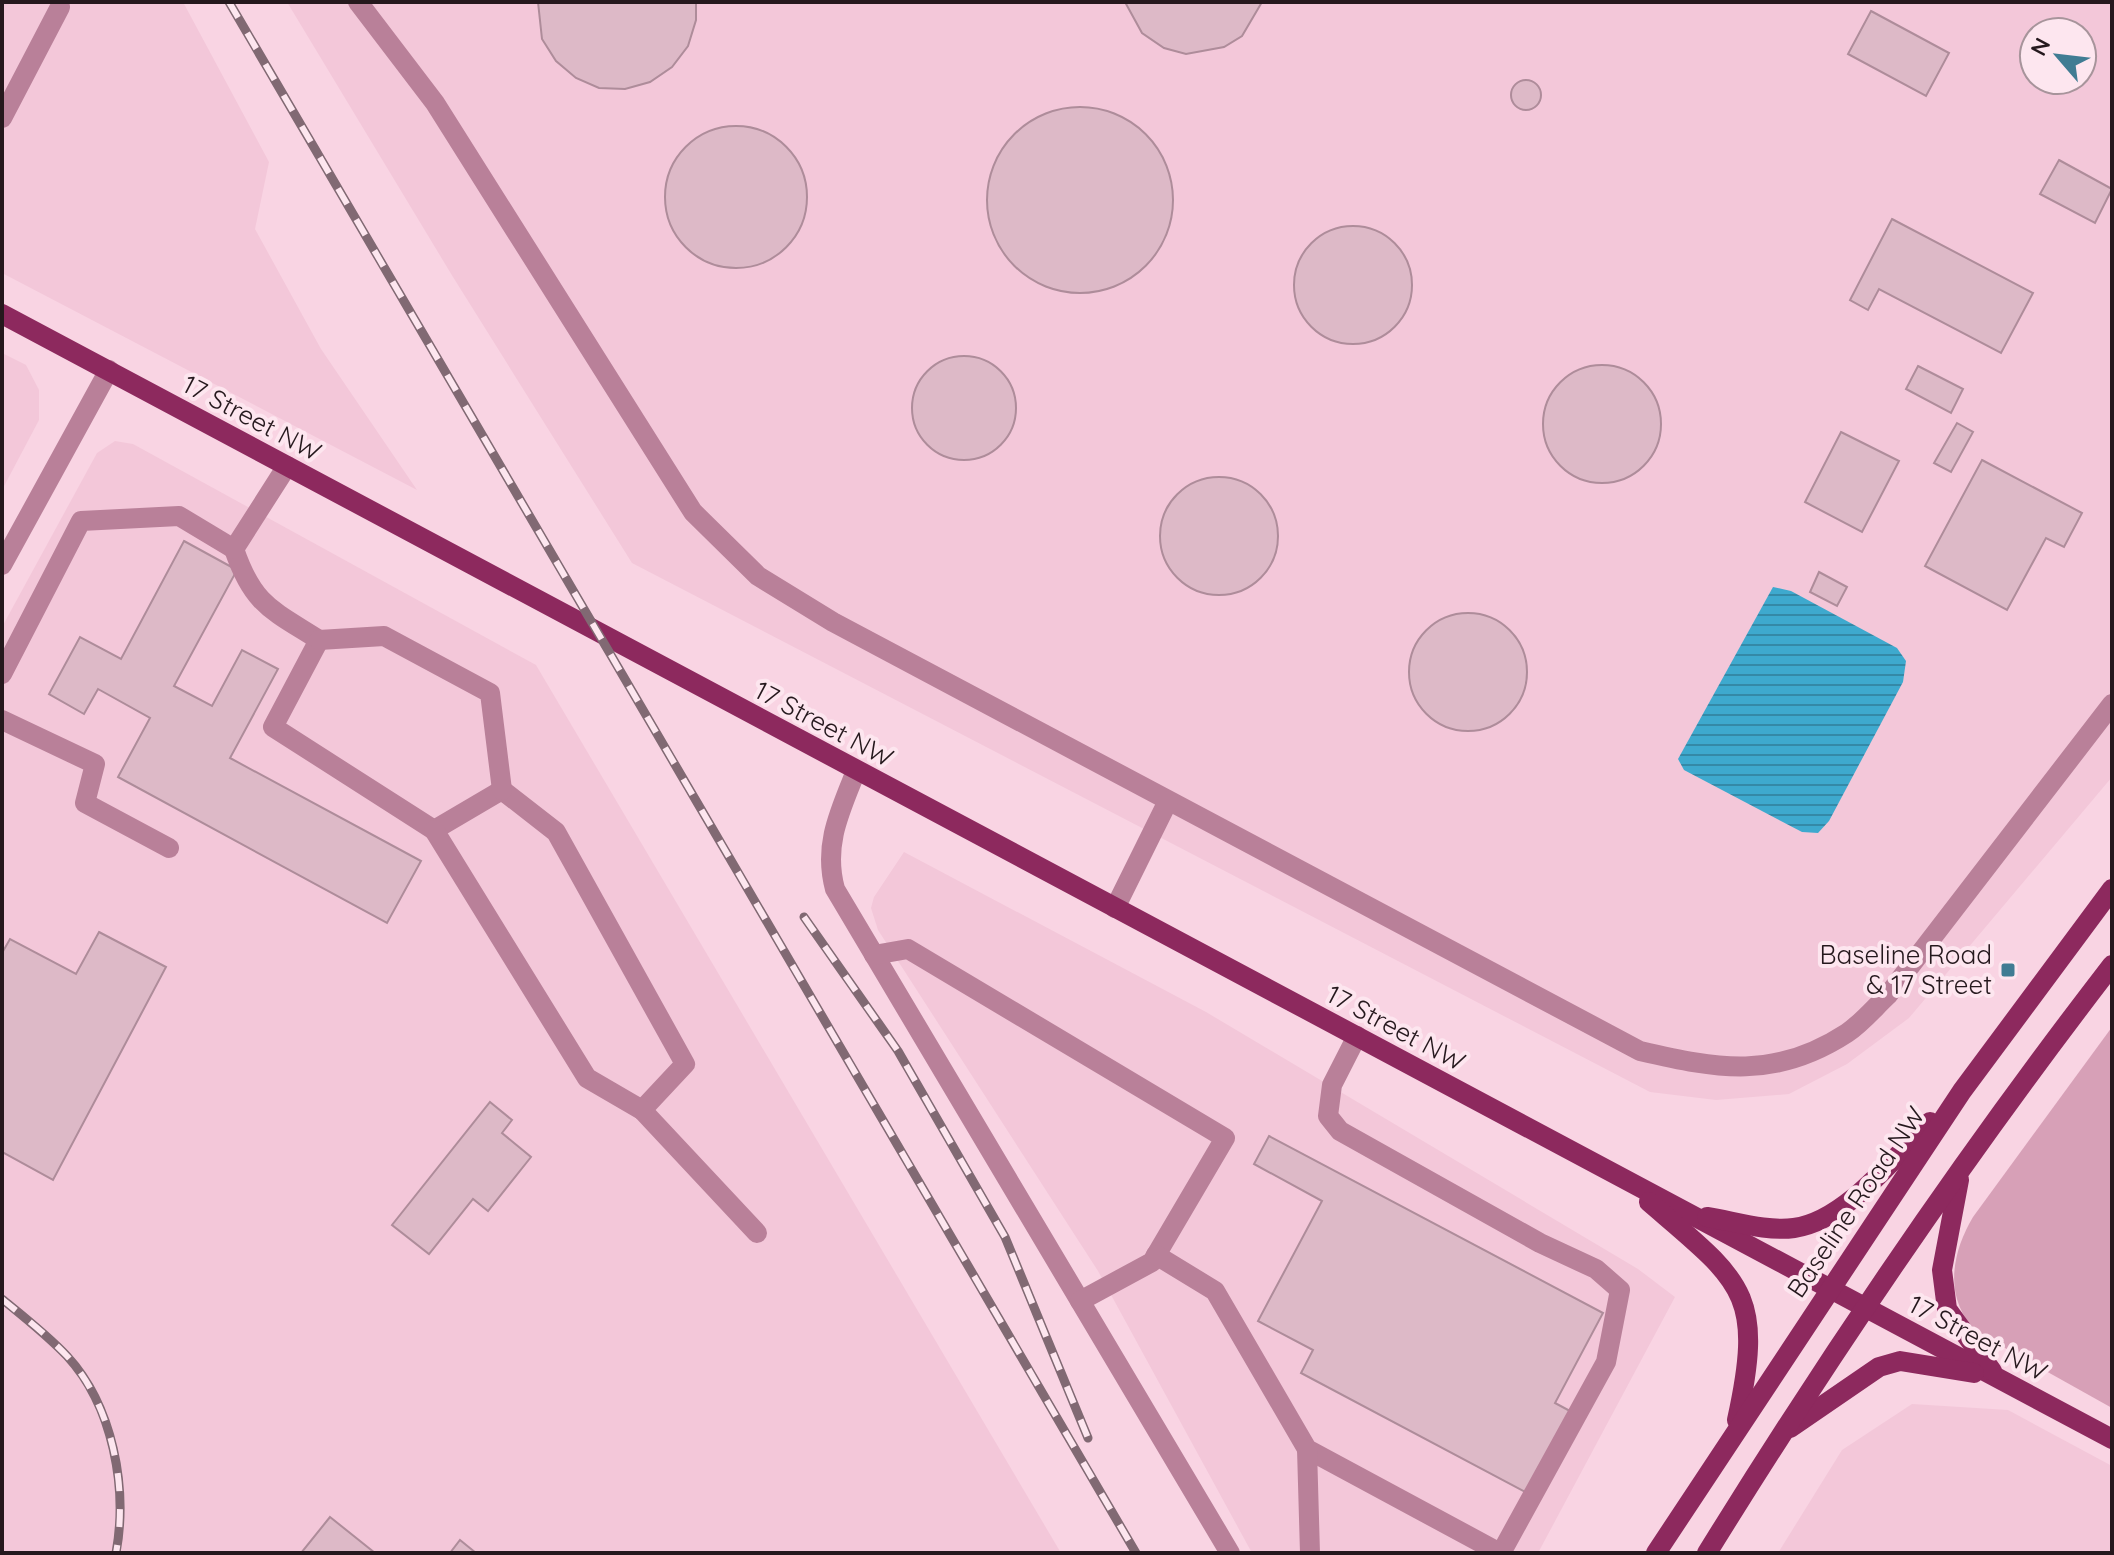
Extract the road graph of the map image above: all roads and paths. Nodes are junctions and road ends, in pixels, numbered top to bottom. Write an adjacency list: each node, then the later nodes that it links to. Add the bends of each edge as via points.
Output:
1 (358, 2): 15 (street, via 435,103 693,512 747,566 833,622)
2 (60, 7): 3 (street)
3 (2, 118)
4 (2, 314): 5 (main road, 17 Street NW)
5 (109, 370): 6 (main road, 17 Street NW); 8 (street)
6 (287, 466): 7 (street); 13 (main road, 17 Street NW)
7 (234, 549): 9 (street, via 245,580 261,603); 10 (street, via 179,516 81,521)
8 (2, 565)
9 (319, 640): 14 (street, via 384,636 490,693); 16 (street, via 273,727)
10 (2, 674)
11 (2112, 704): 15 (street, via 1888,995 1848,1032 1802,1056 1756,1068 1710,1067 1640,1051)
12 (2, 720): 17 (street, via 95,764 85,803)
13 (856, 771): 19 (main road, 17 Street NW); 20 (street, via 831,832 829,868 835,889)
14 (502, 790): 16 (street); 25 (street, via 556,832 685,1064)
15 (1168, 801): 19 (street)
16 (434, 830): 25 (street, via 587,1078)
17 (169, 848)
18 (2112, 889): 24 (main road, Baseline Road NW)
19 (1115, 908): 23 (main road, 17 Street NW)
20 (874, 955): 30 (street, via 908,949 1225,1138); 32 (street)
21 (2112, 965): 22 (main road)
22 (2106, 977): 26 (main road)
23 (1357, 1036): 27 (main road, 17 Street NW); 41 (street, via 1332,1085 1328,1116 1340,1131 1596,1269 1620,1290 1606,1362)
24 (1962, 1091): 28 (main road, via 1846,1205 1817,1222 1792,1229); 31 (main road, Baseline Road NW)
25 (642, 1110): 29 (street)
26 (1960, 1172): 33 (main road); 34 (main road, via 1942,1270 1947,1309)
27 (1621, 1179): 28 (main road, 17 Street NW); 35 (main road, via 1719,1262 1737,1286 1749,1342)
28 (1693, 1215): 31 (main road, 17 Street NW)
29 (757, 1233)
30 (1156, 1255): 32 (street); 38 (street, via 1215,1291)
31 (1828, 1288): 33 (main road, 17 Street NW); 35 (main road, Baseline Road NW)
32 (1080, 1301): 39 (street)
33 (1866, 1308): 34 (main road, 17 Street NW); 36 (main road)
34 (1997, 1377): 36 (main road, via 1900,1361 1879,1367); 37 (main road, 17 Street NW)
35 (1735, 1432): 42 (main road, Baseline Road NW)
36 (1780, 1435): 43 (main road)
37 (2112, 1439)
38 (1307, 1449): 40 (street); 41 (street)
39 (1230, 1553)
40 (1310, 1553)
41 (1500, 1553)
42 (1656, 1553)
43 (1707, 1553)

